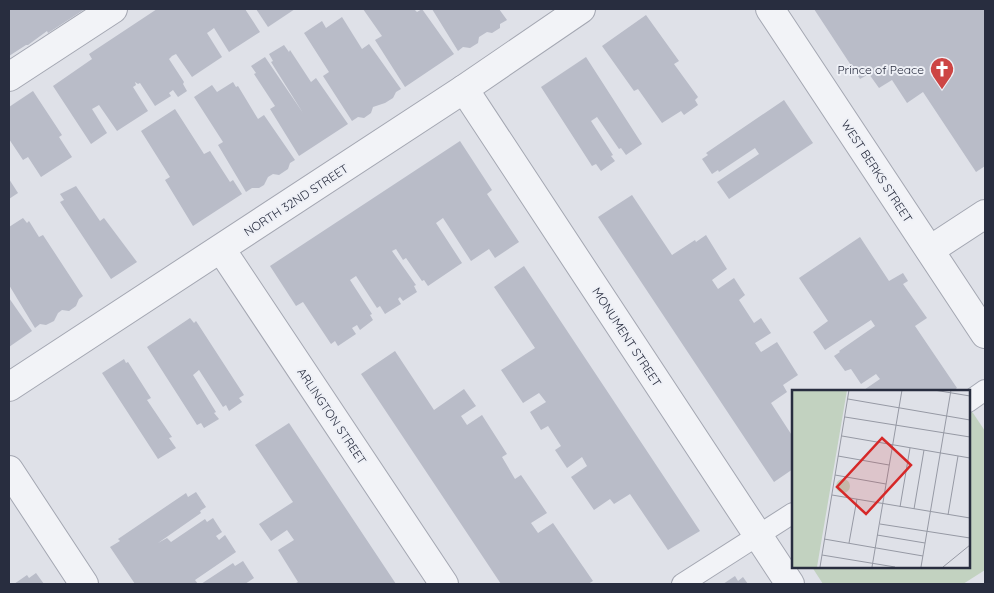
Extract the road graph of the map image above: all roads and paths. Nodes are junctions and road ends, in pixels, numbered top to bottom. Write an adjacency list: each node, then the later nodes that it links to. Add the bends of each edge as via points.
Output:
1 (113, 9): 4 (street)
2 (581, 9): 5 (street, NORTH 32ND STREET)
3 (770, 9): 8 (street, WEST BERKS STREET)
4 (9, 77)
5 (464, 90): 7 (street, NORTH 32ND STREET); 15 (street, MONUMENT STREET)
6 (985, 214): 8 (street)
7 (221, 249): 10 (street, NORTH 32ND STREET); 17 (street, ARLINGTON STREET)
8 (930, 250): 9 (street, WEST BERKS STREET)
9 (985, 334)
10 (9, 387)
11 (985, 390): 12 (lane)
12 (969, 401)
13 (9, 470): 16 (street)
14 (792, 514): 15 (lane)
15 (758, 536): 18 (lane); 19 (street, MONUMENT STREET)
16 (84, 584)
17 (444, 584)
18 (682, 584)
19 (790, 584)

